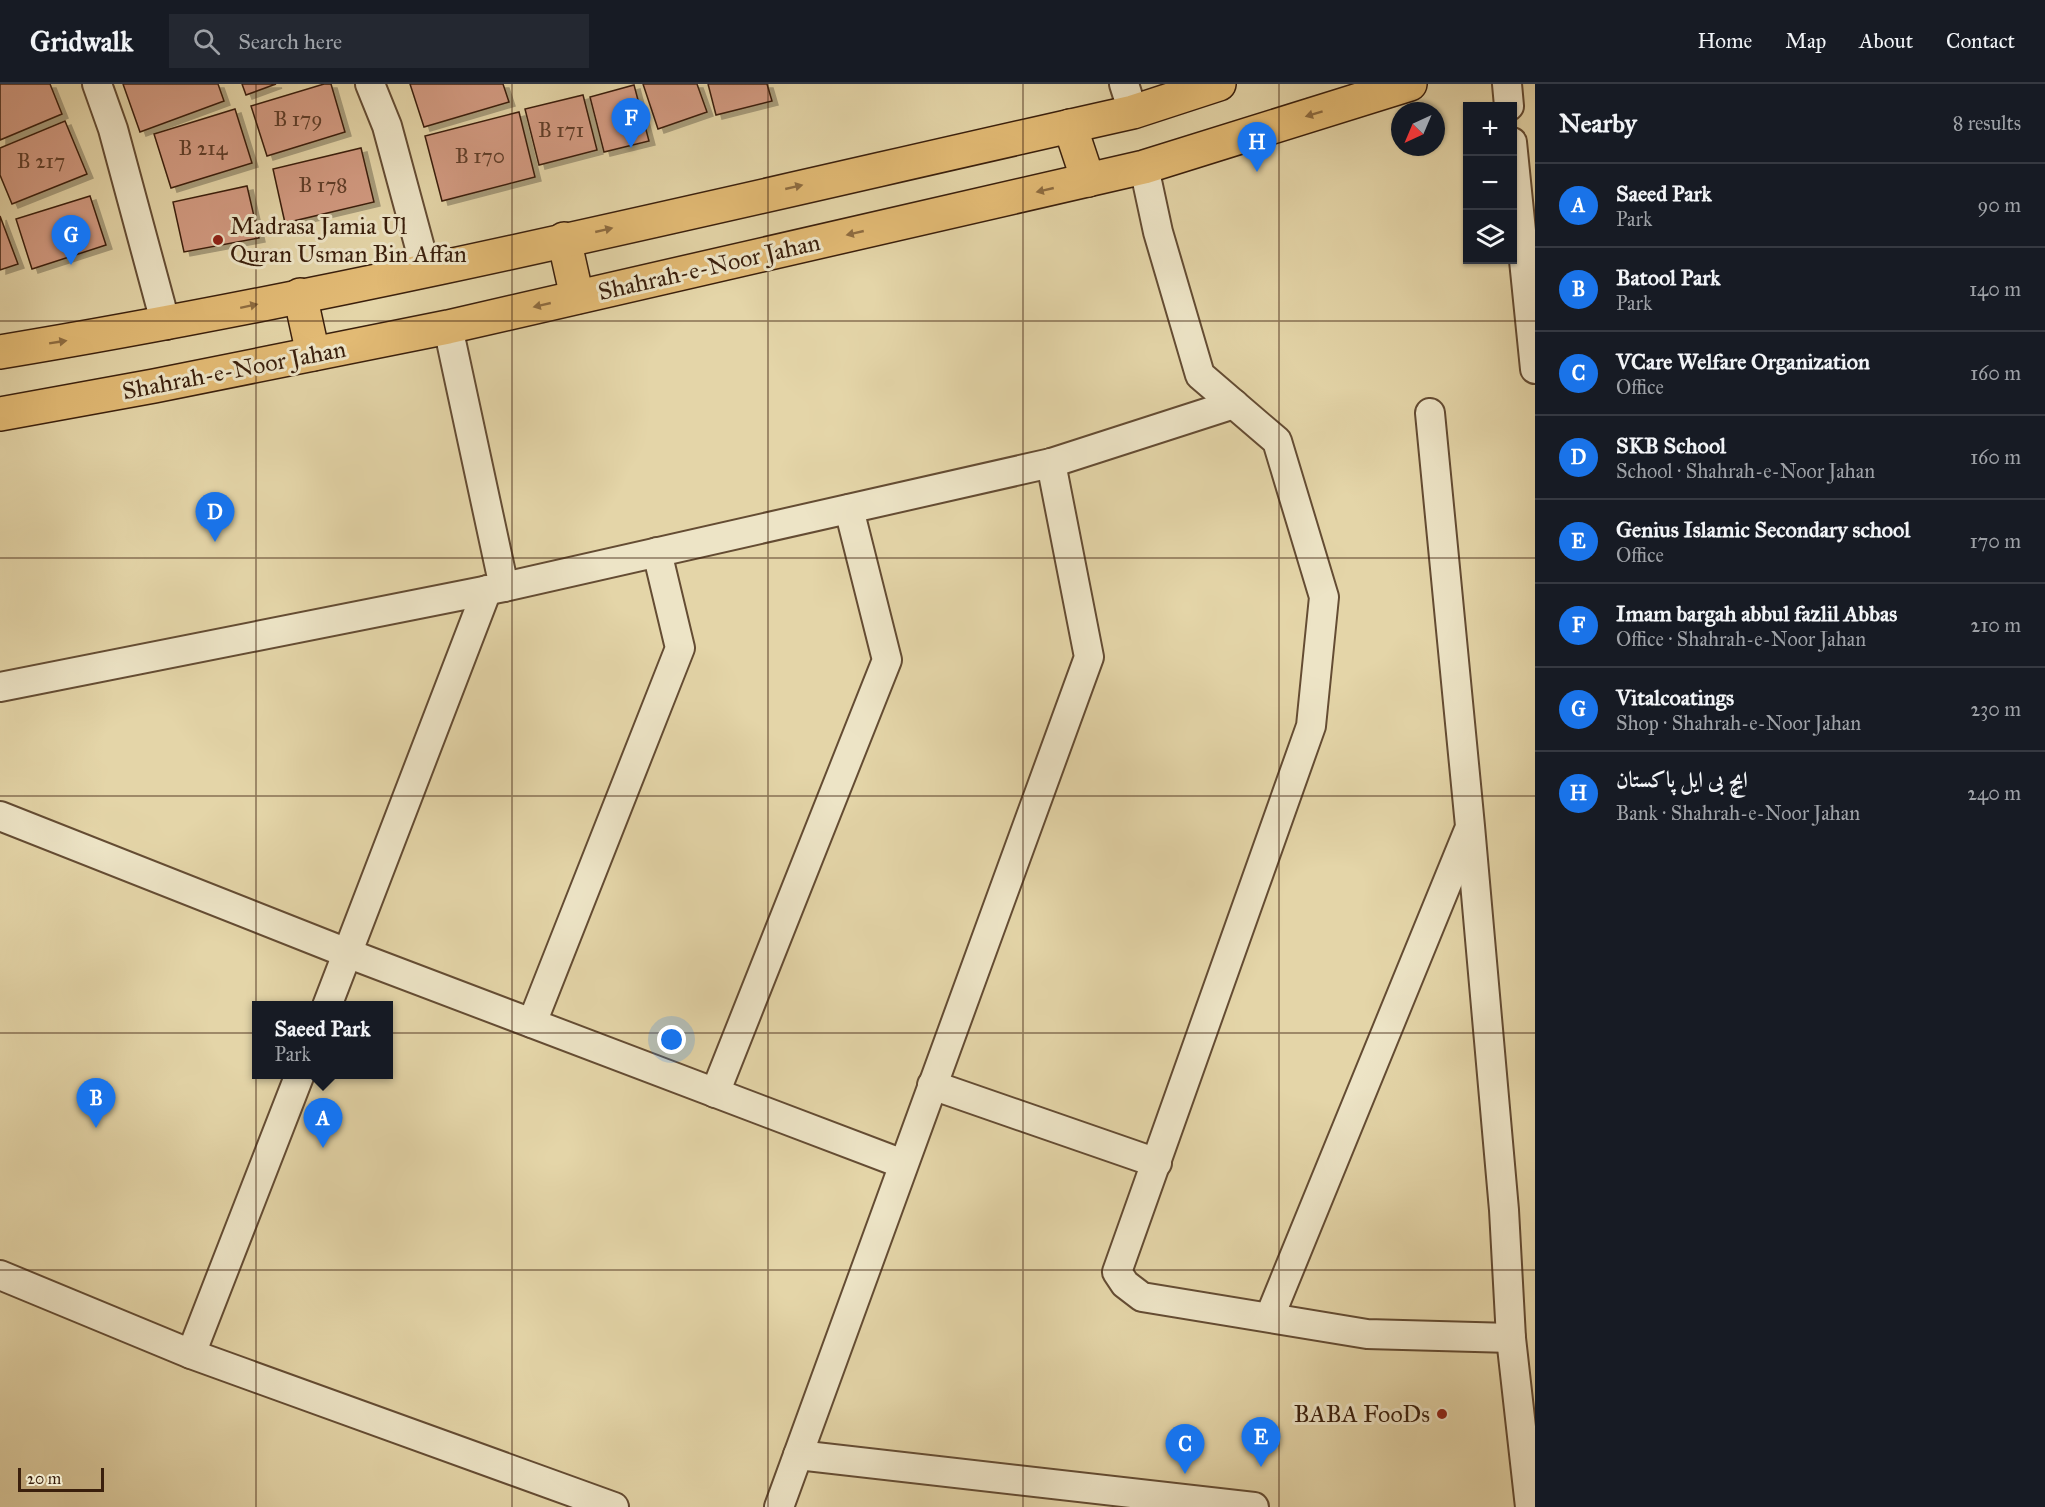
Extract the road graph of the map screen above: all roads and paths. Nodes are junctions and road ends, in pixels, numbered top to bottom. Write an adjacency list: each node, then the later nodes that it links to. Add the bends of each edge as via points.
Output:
1 (97, 84): 17 (street)
2 (370, 84): 14 (street, via 387,126)
3 (1219, 84): 7 (main road)
4 (1410, 84): 6 (main road, Shahrah-e-Noor Jahan)
5 (1507, 84): 8 (street)
6 (1359, 92): 11 (main road, Shahrah-e-Noor Jahan, one-way to 11)
7 (1129, 98): 9 (main road)
8 (1509, 102)
9 (1070, 126): 12 (main road); 13 (main road, one-way to 9)
10 (1513, 156): 21 (street)
11 (1144, 167): 12 (main road, Shahrah-e-Noor Jahan); 22 (street, via 1158,232 1200,375)
12 (1088, 180): 16 (main road, Shahrah-e-Noor Jahan, one-way to 16)
13 (564, 239): 14 (main road); 16 (main road)
14 (426, 270): 15 (main road)
15 (300, 295): 17 (main road, one-way to 15); 20 (main road)
16 (577, 297): 18 (main road, Shahrah-e-Noor Jahan, one-way to 18)
17 (166, 324): 19 (main road, one-way to 17)
18 (448, 327): 20 (main road, Shahrah-e-Noor Jahan); 28 (street)
19 (0, 352)
20 (313, 354): 24 (main road, Shahrah-e-Noor Jahan)
21 (1535, 369)
22 (1234, 405): 25 (street); 38 (street, via 1277,441 1321,586 1324,597 1316,679 1311,726)
23 (1430, 413): 31 (street)
24 (0, 414)
25 (1051, 463): 26 (street); 36 (street, via 1089,657)
26 (849, 508): 27 (street); 37 (street, via 887,660)
27 (657, 552): 28 (street); 34 (street, via 680,648)
28 (495, 589): 29 (street); 32 (street)
29 (0, 687)
30 (0, 816): 32 (street)
31 (1470, 826): 41 (street); 42 (street, via 1503,1198)
32 (347, 953): 33 (street); 34 (street)
33 (329, 1001)
34 (532, 1023): 37 (street)
35 (298, 1079): 43 (street)
36 (932, 1085): 38 (street); 39 (street)
37 (715, 1093): 39 (street)
38 (1157, 1163): 41 (street, via 1120,1260 1117,1272 1125,1284 1142,1296)
39 (903, 1164): 44 (street)
40 (0, 1275): 43 (street)
41 (1270, 1316): 42 (street, via 1367,1334)
42 (1511, 1338): 48 (street)
43 (191, 1354): 45 (street)
44 (798, 1455): 46 (street); 47 (street)
45 (614, 1507)
46 (779, 1507)
47 (1254, 1507)
48 (1530, 1507)

